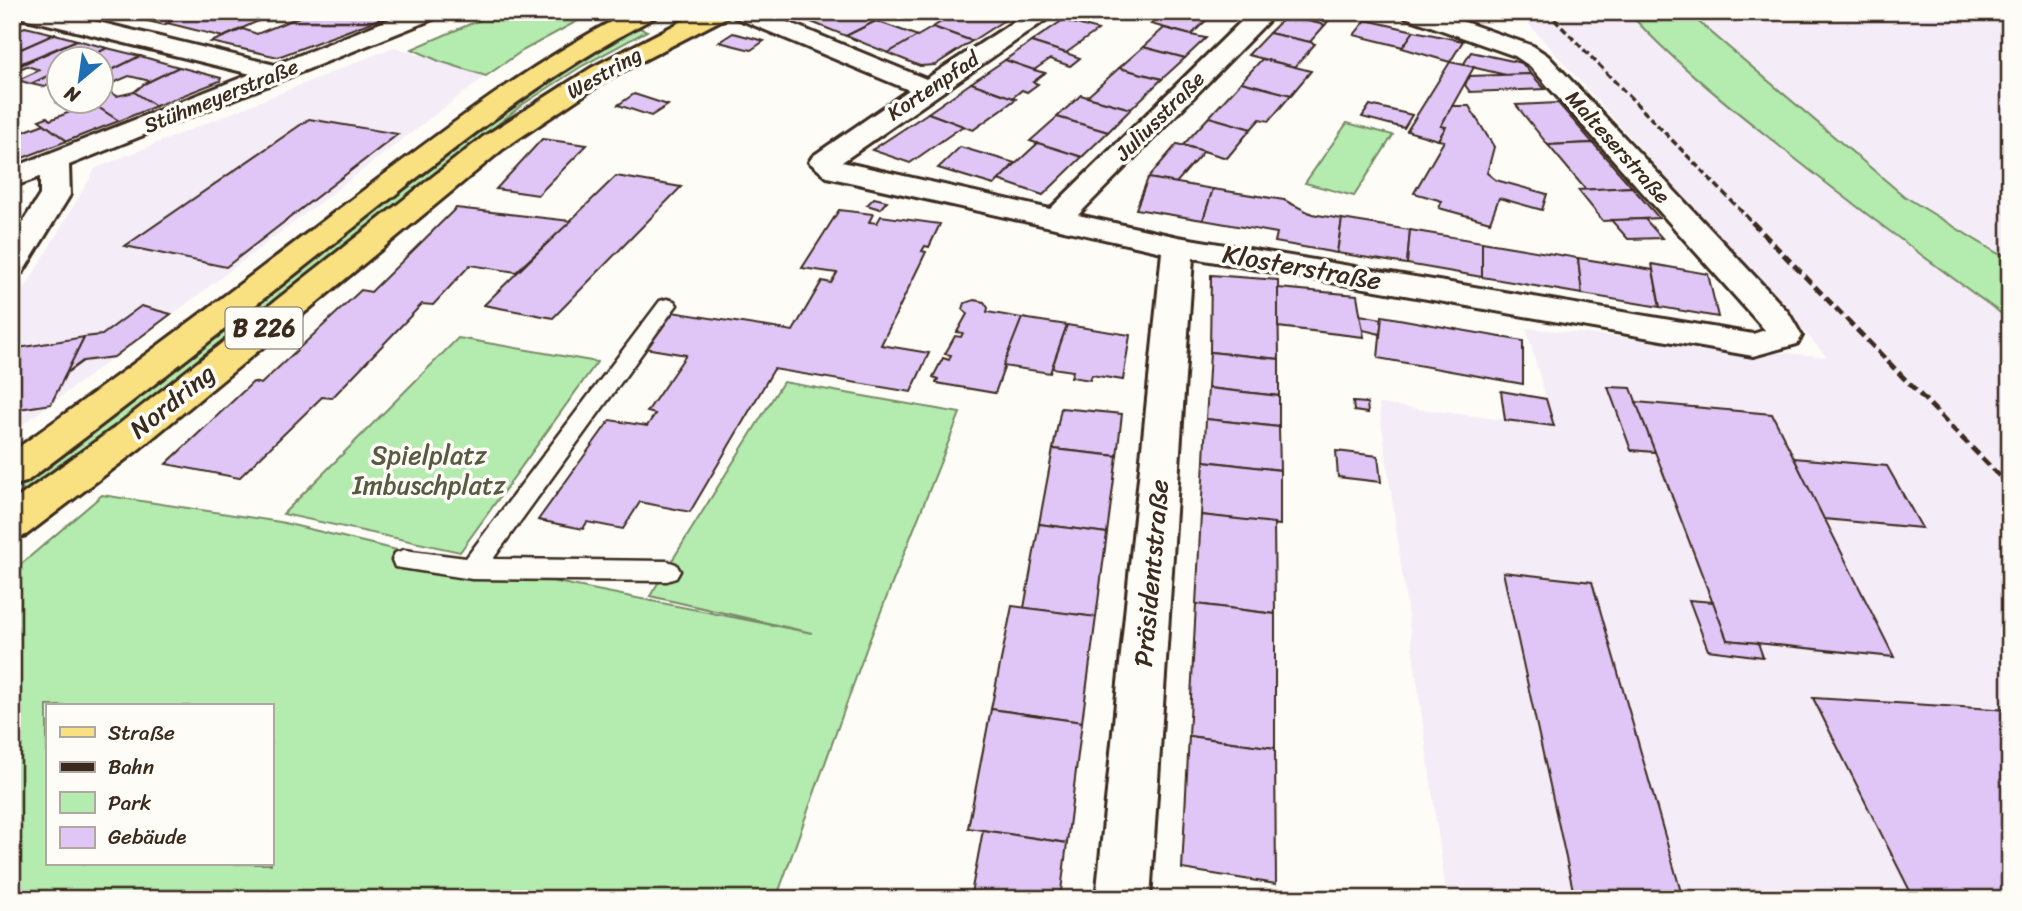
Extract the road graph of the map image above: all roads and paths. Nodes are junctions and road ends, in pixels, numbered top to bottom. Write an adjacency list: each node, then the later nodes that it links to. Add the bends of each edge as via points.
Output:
1 (27, 12): 9 (street)
2 (430, 12): 9 (street, Stühmeyerstraße)
3 (647, 12): 11 (main road, Westring / B 226, via 564,57)
4 (719, 12): 12 (main road, Westring / B 226, via 600,73)
5 (742, 12): 10 (street)
6 (1045, 12): 10 (street, Kortenpfad)
7 (1265, 12): 16 (street, Juliusstraße)
8 (1413, 12): 20 (street, Malteserstraße, via 1524,51 1539,61 1776,320)
9 (278, 73): 13 (street, Stühmeyerstraße)
10 (928, 89): 14 (street, Kortenpfad)
11 (459, 131): 21 (main road, Nordring / B 226)
12 (493, 143): 22 (main road, Nordring / B 226, via 126,439)
13 (55, 162): 15 (street, Stühmeyerstraße); 18 (street, via 55,195)
14 (823, 162): 16 (street, Klosterstraße, via 837,171)
15 (12, 178)
16 (1056, 220): 17 (street, Klosterstraße)
17 (1178, 246): 20 (street, Klosterstraße, via 1753,345); 26 (street, Präsidentstraße)
18 (12, 265)
19 (667, 305): 24 (lane)
20 (1785, 336)
21 (12, 472)
22 (12, 524)
23 (404, 560): 24 (lane)
24 (472, 569): 25 (lane)
25 (667, 571)
26 (1123, 899)

